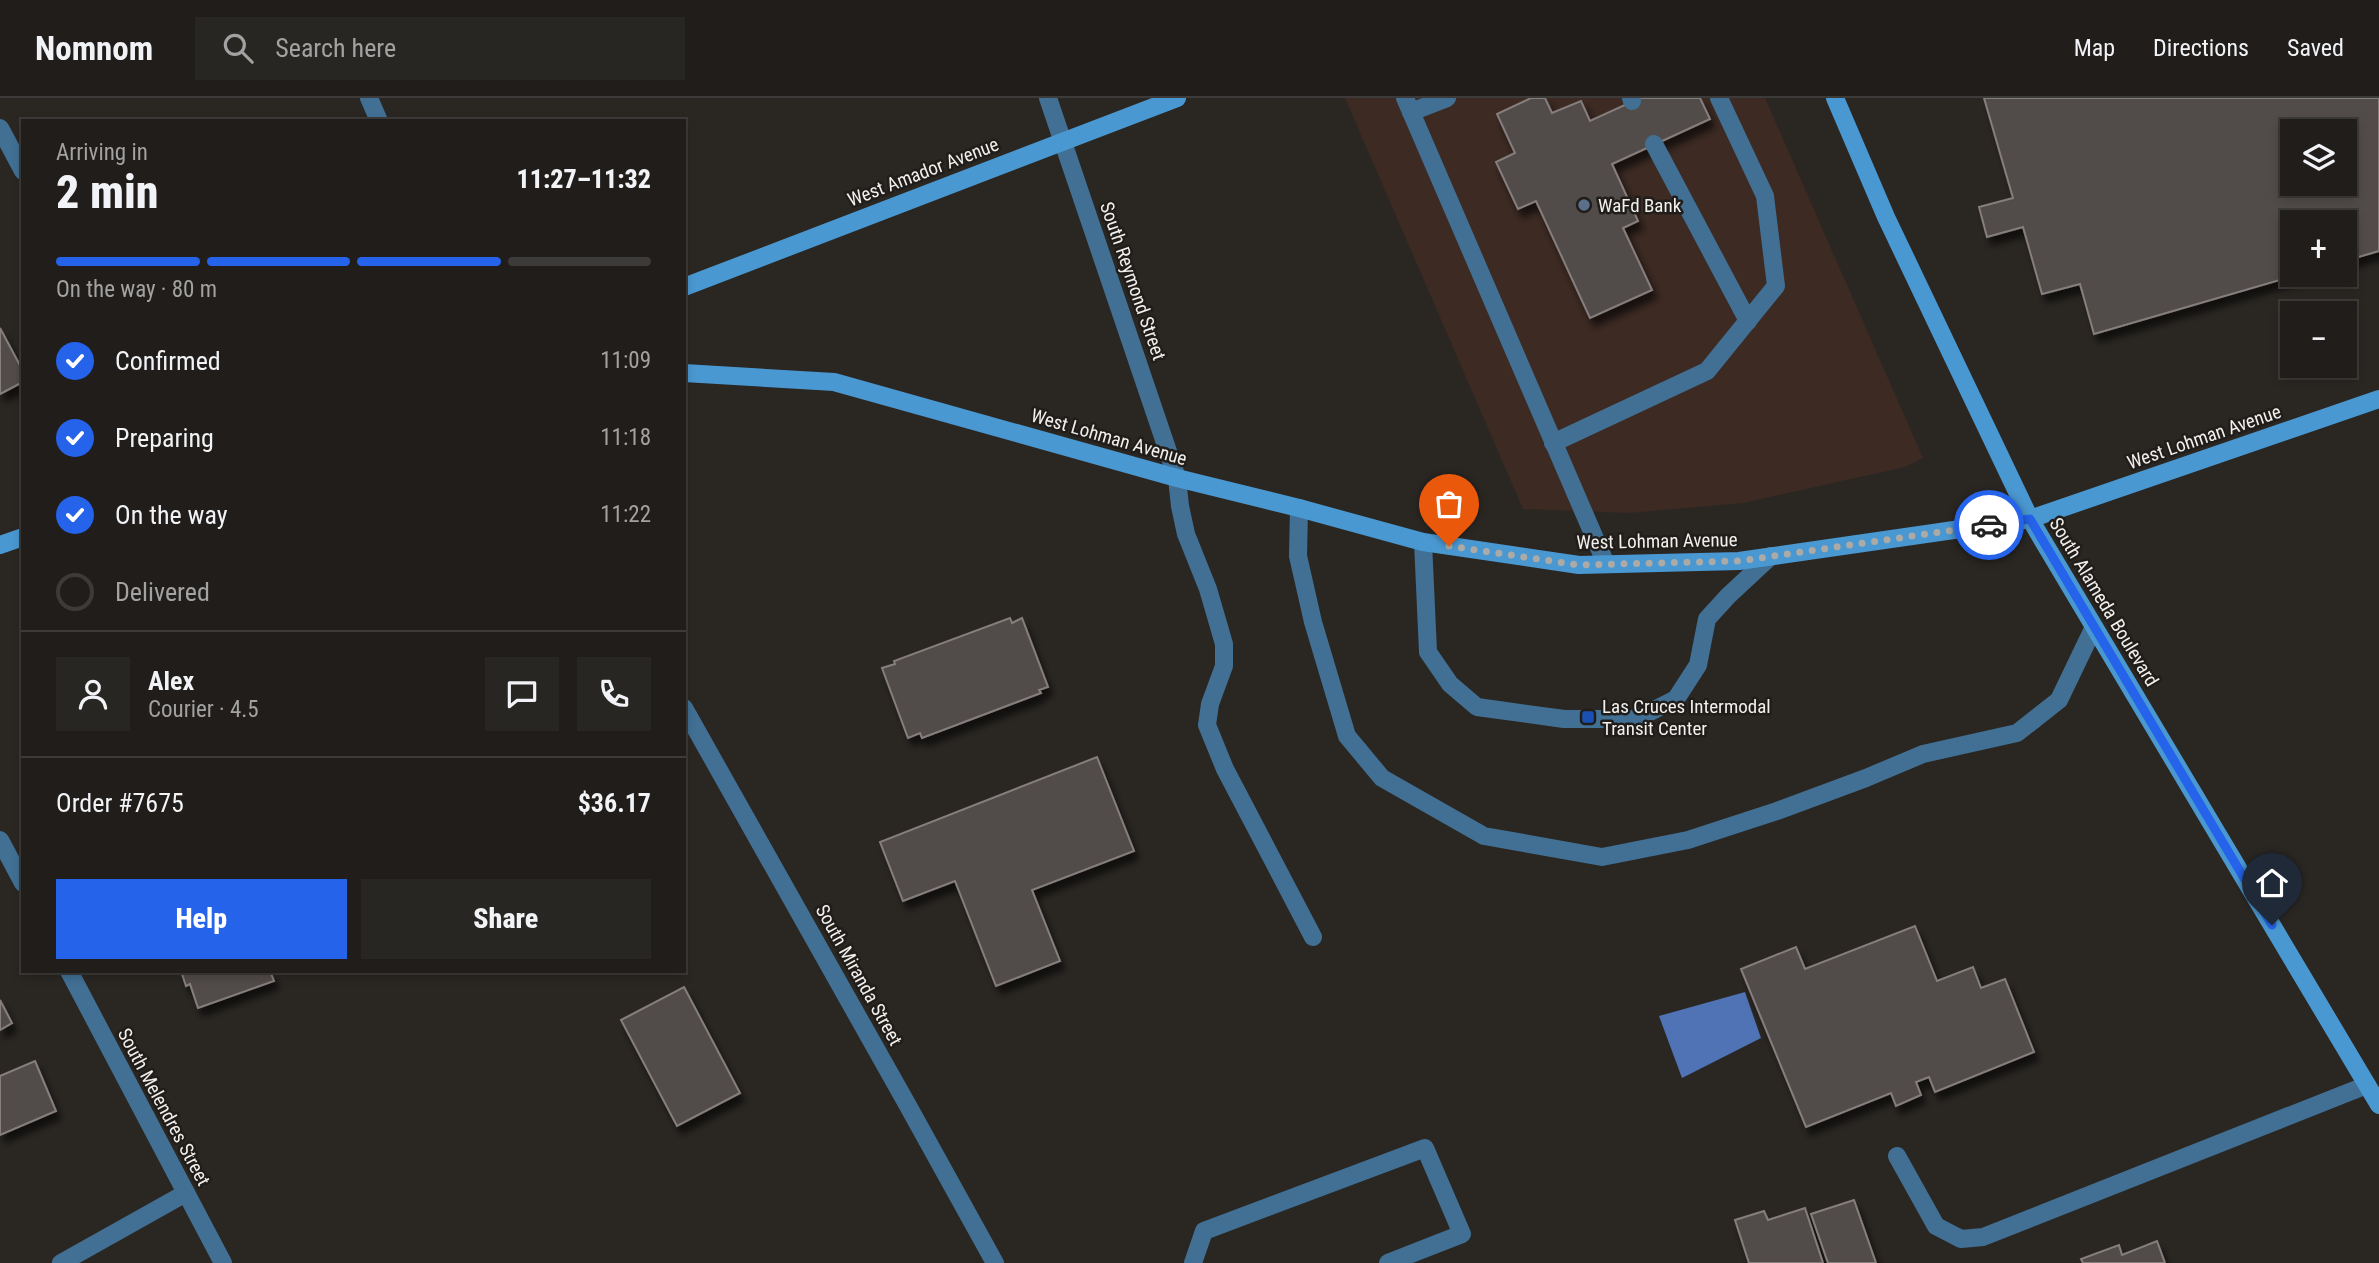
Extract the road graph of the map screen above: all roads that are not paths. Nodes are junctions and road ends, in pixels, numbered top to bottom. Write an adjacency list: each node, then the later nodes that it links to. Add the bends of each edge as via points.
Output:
1 (369, 98): 8 (street)
2 (1048, 98): 10 (street, South Reymond Street)
3 (1177, 98): 10 (main road, West Amador Avenue)
4 (1447, 98): 7 (street)
5 (1719, 98): 14 (street, via 1767,209 1776,286)
6 (1835, 98): 20 (main road, South Alameda Boulevard, via 1886,217)
7 (1408, 105): 17 (street)
8 (378, 119)
9 (0, 128): 12 (street)
10 (1064, 140): 13 (main road, West Amador Avenue); 18 (street, South Reymond Street)
11 (1654, 144): 14 (street)
12 (21, 167)
13 (686, 286)
14 (1748, 321): 17 (street, via 1707,371)
15 (686, 373): 18 (main road, West Lohman Avenue, via 834,382)
16 (2379, 399): 20 (main road, West Lohman Avenue)
17 (1553, 443): 25 (street)
18 (1177, 478): 19 (main road, West Lohman Avenue); 30 (street, South Reymond Street, via 1186,534 1224,644 1224,666 1207,725 1225,769)
19 (1299, 508): 22 (main road, West Lohman Avenue); 26 (street, via 1298,556 1348,736 1382,778 1484,836 1602,857 1688,840 1923,754 2017,733 2059,700)
20 (2030, 519): 24 (main road, West Lohman Avenue); 26 (main road, South Alameda Boulevard)
21 (21, 538): 23 (main road)
22 (1423, 542): 24 (street, via 1428,652 1450,684 1477,707 1564,719 1636,719 1676,699 1698,666 1707,619); 25 (main road, West Lohman Avenue, via 1579,565)
23 (0, 545)
24 (1771, 556): 25 (main road, West Lohman Avenue)
25 (1606, 564)
26 (2094, 627): 32 (main road, South Alameda Boulevard)
27 (686, 712): 38 (street, South Miranda Street)
28 (0, 840): 29 (street)
29 (21, 879)
30 (1313, 937)
31 (70, 973): 35 (street, South Melendres Street)
32 (2367, 1085): 33 (main road, South Alameda Boulevard); 34 (street, via 1983,1237 1961,1239 1936,1226)
33 (2379, 1105)
34 (1897, 1156)
35 (186, 1193): 36 (street); 37 (street, South Melendres Street)
36 (61, 1263)
37 (223, 1263)
38 (995, 1263)
39 (1193, 1263): 40 (street, via 1204,1231 1425,1149 1462,1234)
40 (1388, 1263)

